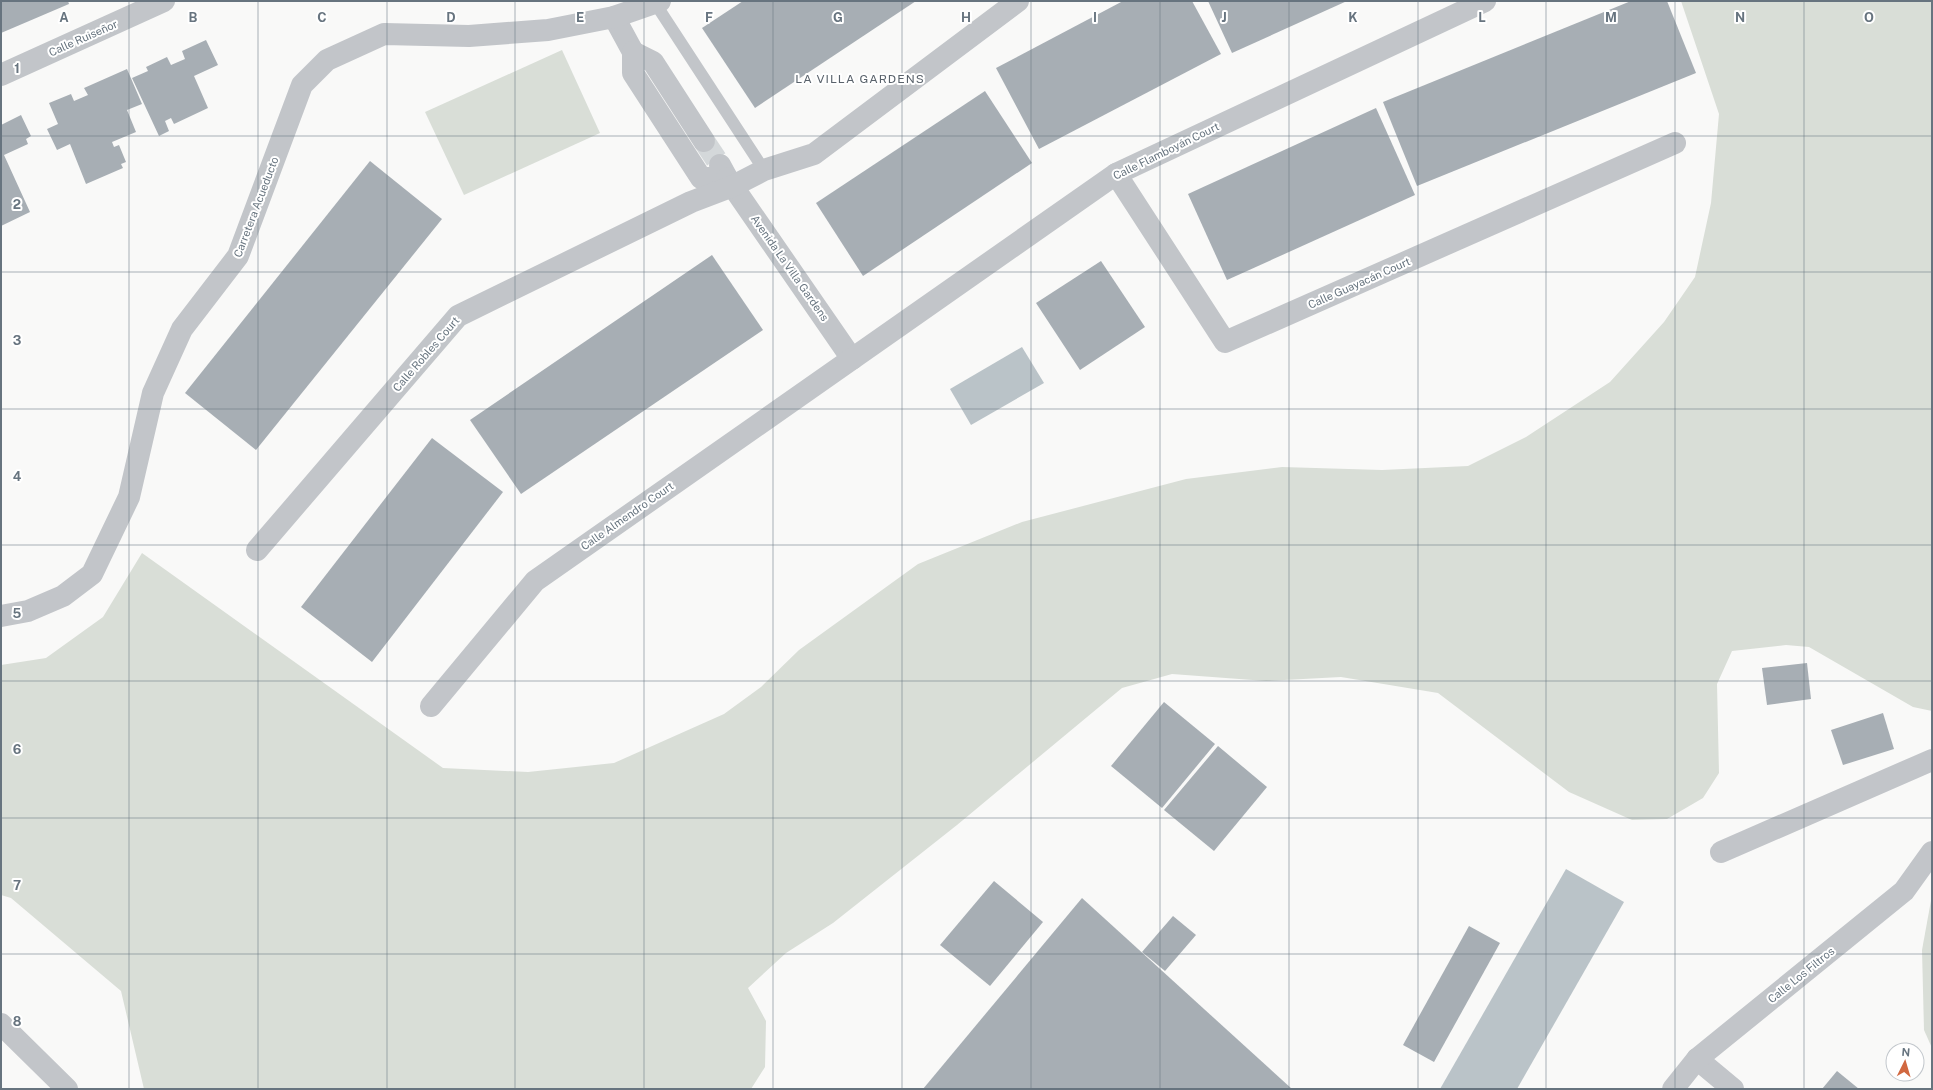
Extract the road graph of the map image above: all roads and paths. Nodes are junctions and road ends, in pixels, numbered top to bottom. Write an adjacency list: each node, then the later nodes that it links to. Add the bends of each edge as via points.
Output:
1 (164, 1): 7 (street, Calle Ruiseñor)
2 (1018, 1): 10 (street, Calle Robles Court, via 814,154)
3 (1486, 1): 11 (street, Calle Flamboyán Court)
4 (658, 2): 5 (street, Carretera Acueducto); 10 (lane)
5 (614, 17): 6 (street); 15 (street, Carretera Acueducto, via 548,30 469,36 384,34 327,60 302,85 238,256 182,328 153,393 129,497 92,574 63,596 28,611)
6 (632, 52): 8 (street, via 653,62); 12 (street, via 633,73 701,178)
7 (1, 75)
8 (704, 141)
9 (1676, 143): 11 (street, Calle Guayacán Court, via 1225,342)
10 (764, 170): 12 (street, Calle Robles Court)
11 (1116, 174): 13 (street, Calle Flamboyán Court)
12 (727, 176): 13 (street, Avenida La Villa Gardens); 14 (street, Calle Robles Court, via 691,202 458,316)
13 (852, 359): 16 (street, Calle Almendro Court, via 535,581)
14 (257, 550)
15 (1, 616)
16 (431, 706)
17 (1932, 760): 18 (street)
18 (1720, 852)
19 (1932, 852): 21 (street, Calle Los Filtros, via 1904,891)
20 (1, 1024): 22 (street)
21 (1697, 1059): 23 (street, Calle Los Filtros); 24 (street)
22 (67, 1089)
23 (1673, 1089)
24 (1733, 1089)

